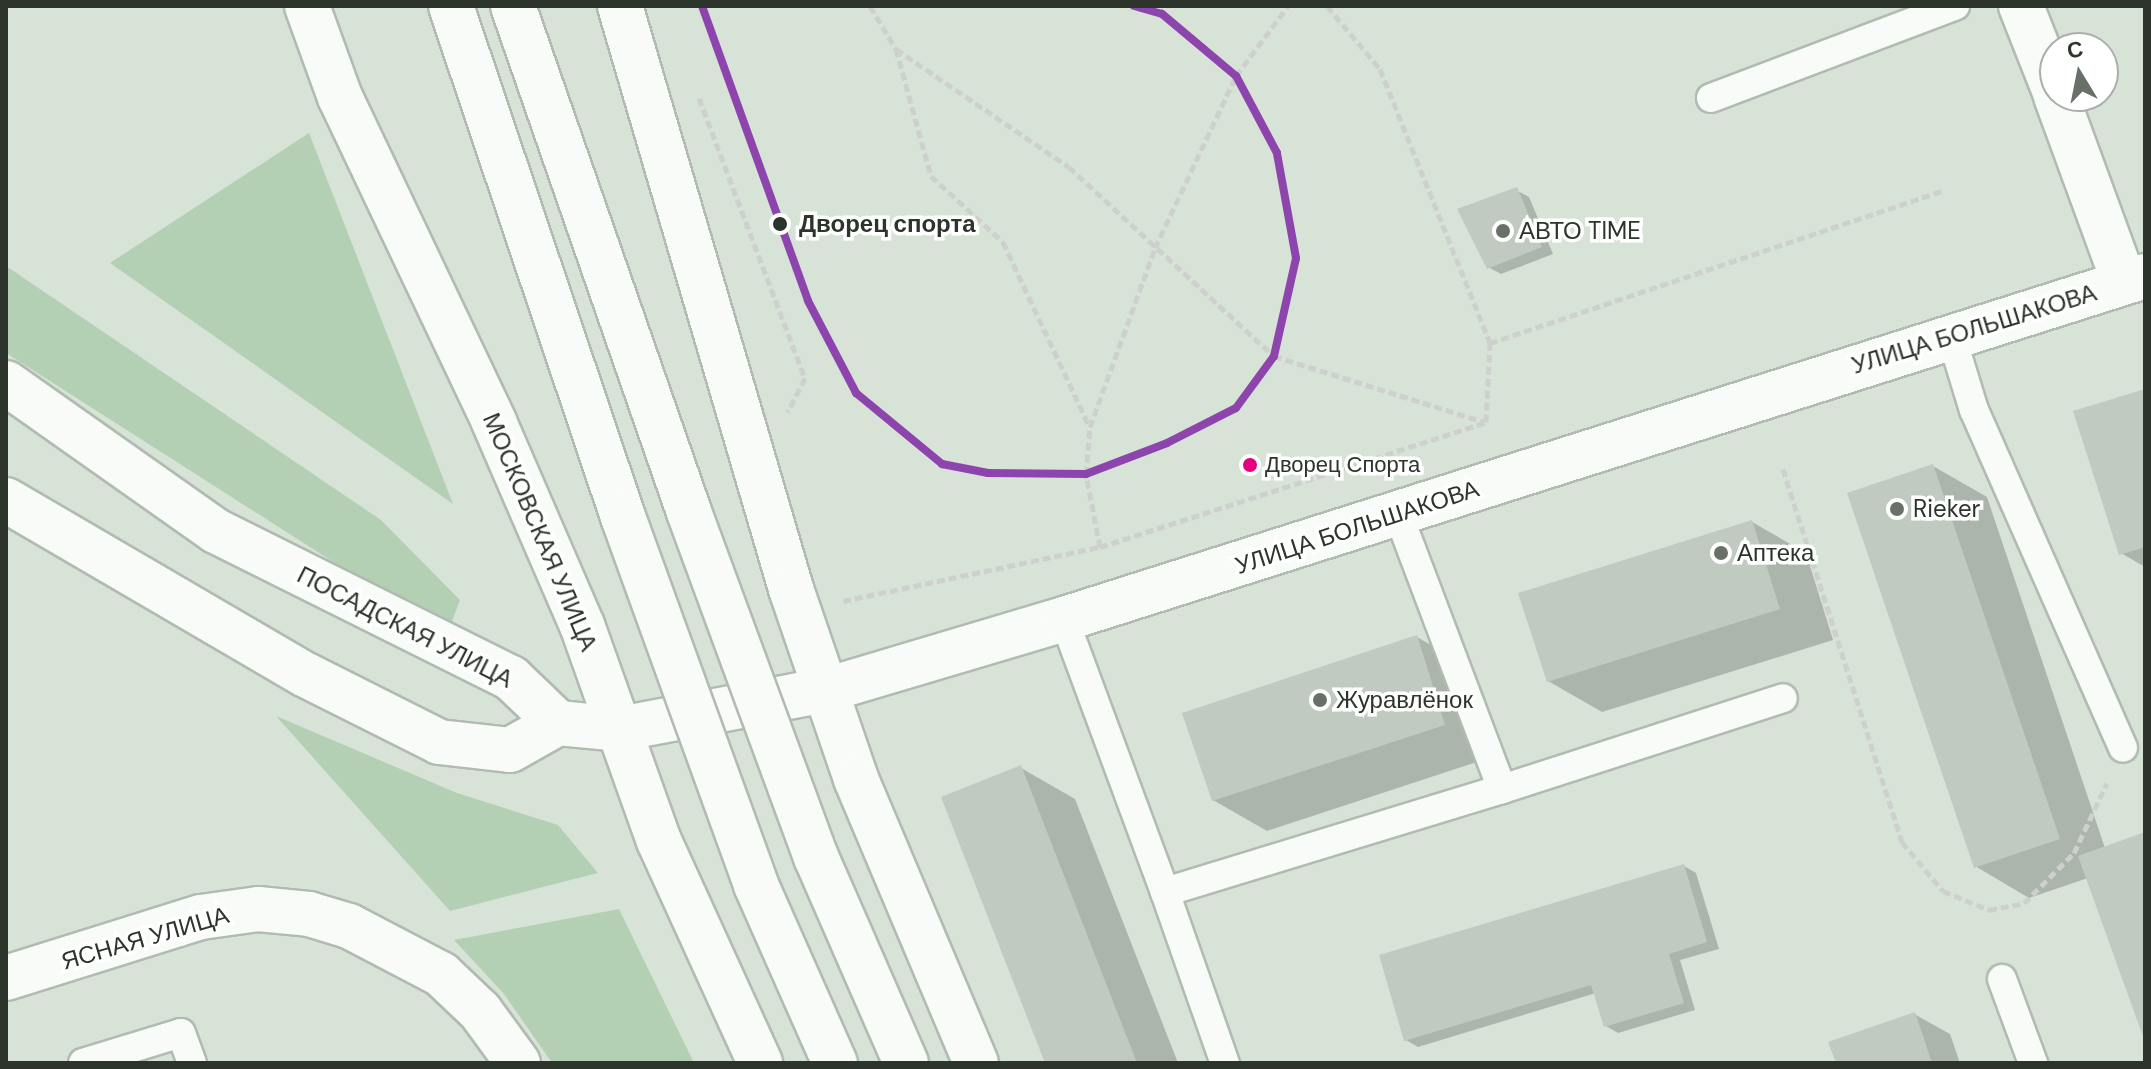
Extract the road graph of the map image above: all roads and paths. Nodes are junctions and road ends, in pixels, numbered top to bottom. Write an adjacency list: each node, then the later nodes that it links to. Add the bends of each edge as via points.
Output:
1 (307, 6): 33 (main road, МОСКОВСКАЯ УЛИЦА, via 340,97 494,422 582,625)
2 (451, 6): 43 (main road, bridge, via 623,517 756,885)
3 (513, 6): 44 (main road, bridge, via 816,857)
4 (620, 6): 30 (main road, via 791,589)
5 (870, 6): 10 (path)
6 (1288, 6): 16 (path, via 1236,76)
7 (1327, 6): 19 (path, via 1380,69)
8 (1955, 6): 12 (lane)
9 (2021, 6): 11 (main road)
10 (896, 49): 16 (path, via 1069,167); 23 (path, via 931,176 1003,242)
11 (2039, 51)
12 (1711, 98)
13 (701, 103): 22 (path, via 805,378)
14 (2064, 112): 17 (main road)
15 (1944, 190): 19 (path)
16 (1155, 248): 21 (path, via 1274,356); 23 (path)
17 (2135, 279): 18 (main road, УЛИЦА БОЛЬШАКОВА)
18 (1951, 335): 26 (main road, УЛИЦА БОЛЬШАКОВА); 34 (lane, via 1974,410)
19 (1490, 343): 21 (path)
20 (6, 383): 32 (main road, ПОСАДСКАЯ УЛИЦА, via 216,531 511,678)
21 (1486, 422): 27 (path)
22 (780, 426)
23 (1090, 427): 27 (path, via 1086,474)
24 (1783, 469): 34 (path, via 1902,842 1943,891 1989,910 2024,903 2074,853)
25 (6, 500): 32 (main road, via 306,675 439,742 510,750)
26 (1398, 514): 29 (main road, УЛИЦА БОЛЬШАКОВА); 35 (lane)
27 (1100, 547): 28 (path, via 843,602)
28 (838, 587)
29 (1064, 619): 30 (main road, УЛИЦА БОЛЬШАКОВА); 36 (lane)
30 (826, 690): 33 (main road, УЛИЦА БОЛЬШАКОВА); 45 (main road, via 856,779)
31 (1783, 698): 35 (lane)
32 (558, 723): 33 (main road, УЛИЦА БОЛЬШАКОВА)
33 (619, 729): 42 (main road, МОСКОВСКАЯ УЛИЦА, via 659,841)
34 (2123, 748)
35 (1502, 789): 36 (lane)
36 (1165, 892): 46 (lane)
37 (6, 978): 41 (main road, ЯСНАЯ УЛИЦА, via 201,917 258,909 309,914 349,926 441,974 480,1011)
38 (2002, 979): 47 (lane)
39 (83, 1063): 40 (lane, via 181,1033)
40 (192, 1063)
41 (518, 1063)
42 (760, 1063)
43 (835, 1063)
44 (906, 1063)
45 (976, 1063)
46 (1225, 1063)
47 (2033, 1063)

